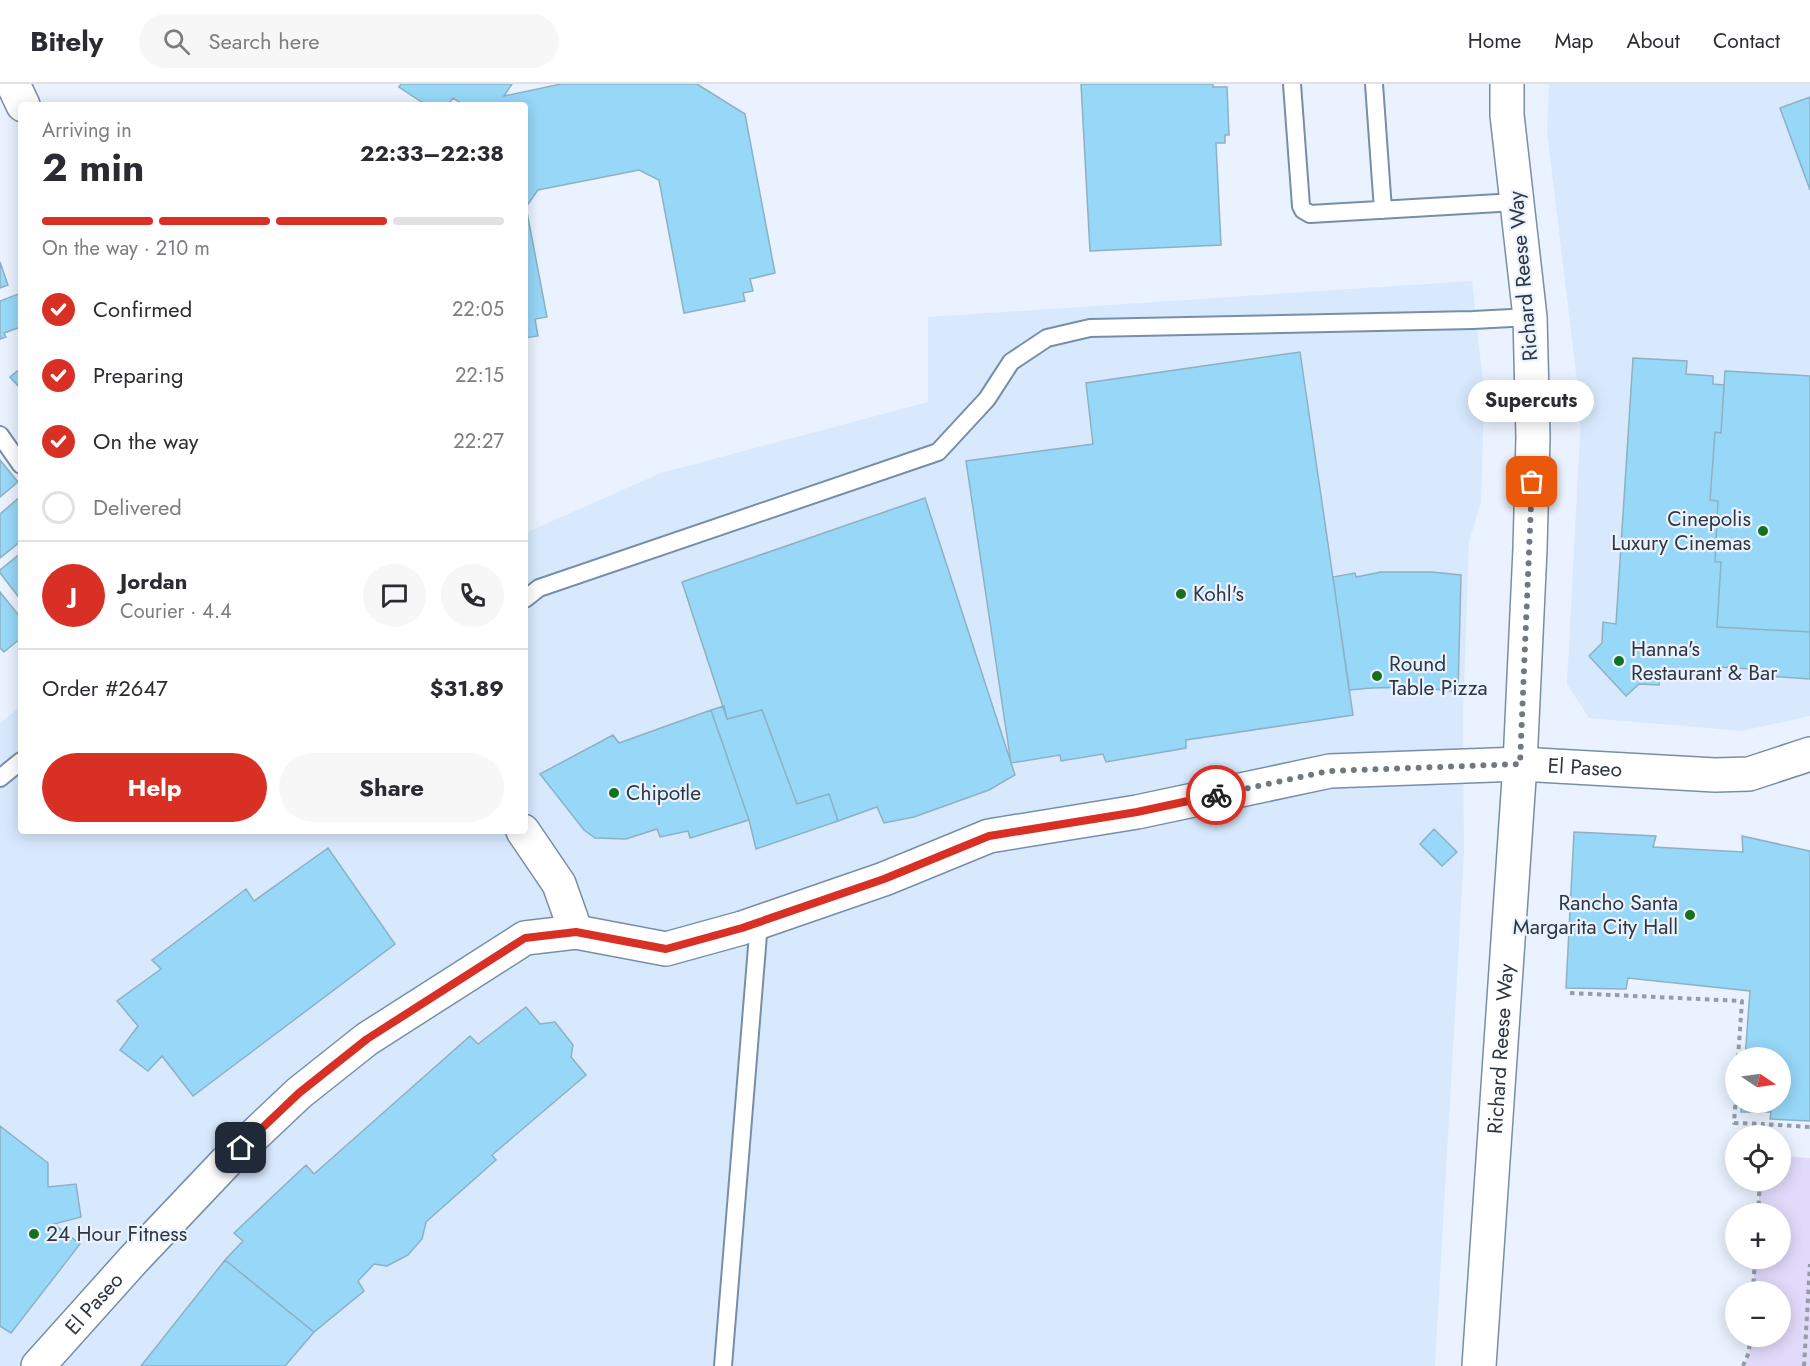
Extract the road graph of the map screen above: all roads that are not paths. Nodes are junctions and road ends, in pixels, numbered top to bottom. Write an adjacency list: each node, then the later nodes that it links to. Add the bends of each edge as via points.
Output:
1 (13, 84): 5 (street)
2 (1292, 84): 7 (lane, via 1300,206 1310,214)
3 (1374, 84): 7 (lane)
4 (1507, 84): 6 (street, Richard Reese Way)
5 (22, 102)
6 (1516, 202): 7 (lane); 8 (street, Richard Reese Way)
7 (1383, 210)
8 (1530, 317): 11 (lane, via 1090,328 1047,338 1011,362 987,399 938,452 538,588); 14 (street, Richard Reese Way, via 1533,437)
9 (0, 435): 10 (lane)
10 (18, 461)
11 (528, 596)
12 (1810, 754): 14 (street, El Paseo, via 1749,774)
13 (18, 763): 15 (lane)
14 (1520, 764): 17 (street, El Paseo, via 1329,771 1137,812 989,836 884,879); 21 (street, Richard Reese Way)
15 (0, 778)
16 (525, 834): 18 (street, via 559,884)
17 (759, 922): 18 (street, El Paseo, via 666,949); 20 (lane)
18 (576, 932): 19 (street, El Paseo, via 525,938 367,1039 299,1093 134,1258)
19 (38, 1366)
20 (723, 1366)
21 (1479, 1366)

